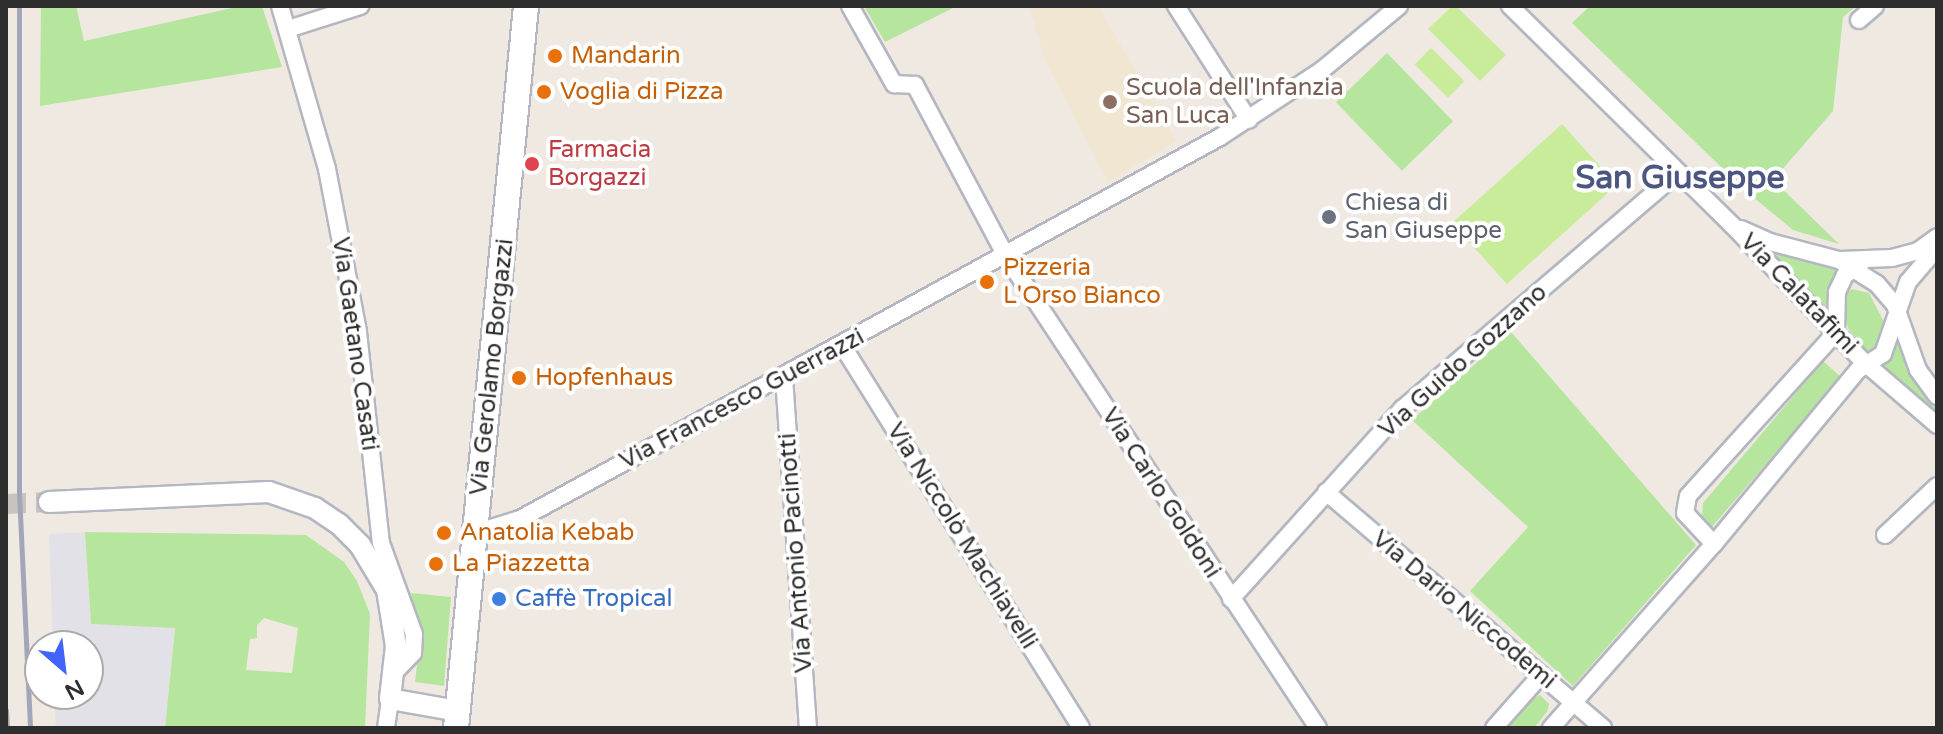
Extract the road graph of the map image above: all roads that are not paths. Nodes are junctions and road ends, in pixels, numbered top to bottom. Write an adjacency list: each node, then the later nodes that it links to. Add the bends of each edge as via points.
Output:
1 (280, 6): 10 (street, Via Gaetano Casati)
2 (360, 6): 10 (street)
3 (526, 6): 28 (main road, Via Gerolamo Borgazzi)
4 (850, 6): 16 (street, via 894,84 915,85)
5 (1176, 6): 11 (street)
6 (1399, 6): 11 (street, Via Francesco Guerrazzi, via 1322,70)
7 (1510, 6): 12 (street, Via Calatafimi)
8 (1875, 6): 9 (street)
9 (1859, 20)
10 (288, 29): 32 (street, Via Gaetano Casati, via 327,169 358,332 381,543 414,634 413,653)
11 (1249, 120): 16 (street, Via Francesco Guerrazzi)
12 (1677, 173): 13 (street, Via Calatafimi); 26 (street, Via Guido Gozzano, via 1402,409)
13 (1726, 220): 17 (street, Via Calatafimi, via 1770,242); 19 (street, Via Calatafimi)
14 (1937, 237): 17 (street, via 1918,251)
15 (1937, 248): 18 (street, via 1908,282)
16 (1006, 256): 20 (street, Via Francesco Guerrazzi); 31 (street, Via Carlo Goldoni)
17 (1853, 263): 18 (street, Via Calatafimi); 19 (street, via 1837,292)
18 (1898, 312): 21 (street, via 1886,349); 23 (street, Via Calatafimi, via 1918,370)
19 (1836, 332): 21 (street, Via Calatafimi); 30 (street, via 1688,496 1685,513)
20 (842, 345): 22 (street, Via Francesco Guerrazzi); 39 (street, Via Niccolò Machiavelli)
21 (1865, 363): 24 (street, Via Calatafimi); 30 (street)
22 (784, 377): 28 (street, Via Francesco Guerrazzi, via 520,519); 38 (street, Via Antonio Pacinotti)
23 (1937, 396)
24 (1937, 425)
25 (1937, 486): 29 (street)
26 (1326, 492): 31 (street, Via Guido Gozzano); 33 (street, Via Dario Niccodemi)
27 (49, 502): 32 (street, via 251,492 299,501 339,524 370,558 392,606)
28 (475, 533): 36 (main road, Via Gerolamo Borgazzi)
29 (1885, 535)
30 (1714, 544): 35 (street)
31 (1231, 599): 40 (street, Via Carlo Goldoni)
32 (393, 674): 34 (street)
33 (1541, 675): 35 (street, Via Dario Niccodemi); 41 (street)
34 (390, 699): 36 (street); 37 (street)
35 (1573, 703): 42 (street); 43 (street, Via Dario Niccodemi)
36 (457, 719)
37 (386, 728)
38 (808, 728)
39 (1081, 728)
40 (1318, 728)
41 (1494, 728)
42 (1551, 728)
43 (1603, 728)

